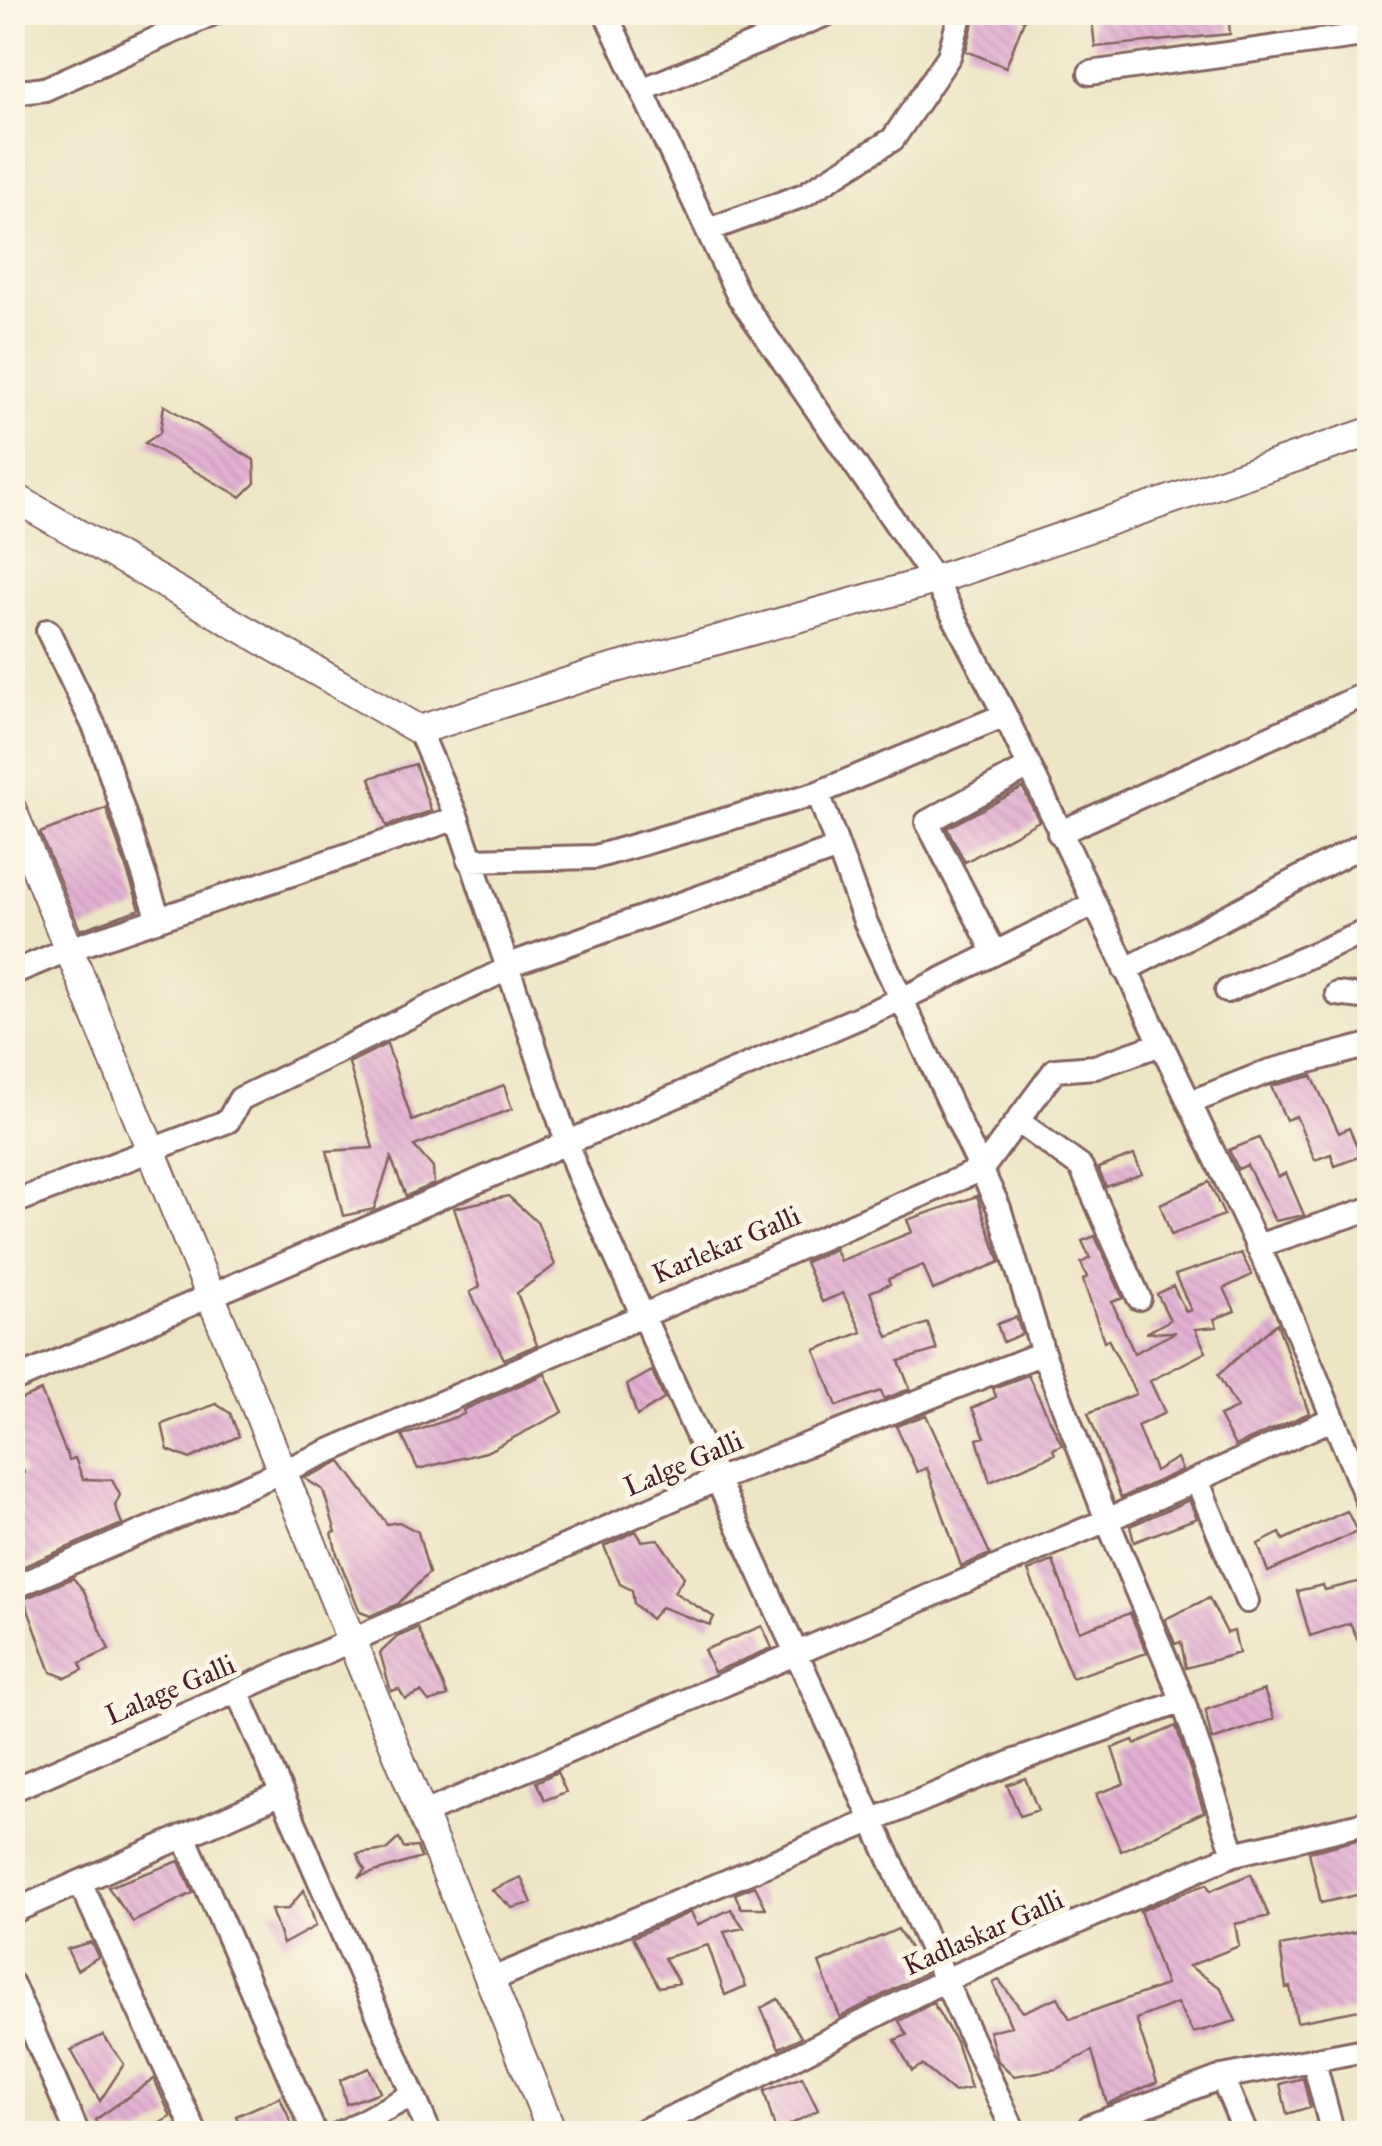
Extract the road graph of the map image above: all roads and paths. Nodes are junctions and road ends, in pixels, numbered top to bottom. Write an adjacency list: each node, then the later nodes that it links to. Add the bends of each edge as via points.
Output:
1 (216, 12): 8 (street, via 45,90)
2 (605, 12): 7 (street)
3 (831, 12): 7 (street)
4 (961, 12): 9 (street, via 948,56 893,139 804,195)
5 (1370, 34): 6 (street)
6 (1090, 74)
7 (642, 90): 9 (street)
8 (12, 93)
9 (708, 230): 12 (street, via 739,297)
10 (1370, 432): 12 (street)
11 (12, 496): 16 (street)
12 (936, 580): 15 (street); 16 (street)
13 (48, 631): 26 (street, via 96,730)
14 (1370, 692): 21 (street)
15 (1005, 715): 17 (street); 18 (street)
16 (419, 730): 20 (street)
17 (1029, 767): 21 (street); 29 (street, via 926,822)
18 (818, 793): 23 (street); 24 (street, via 595,857)
19 (12, 810): 28 (street)
20 (457, 818): 24 (street); 26 (street)
21 (1059, 832): 25 (street)
22 (1370, 841): 31 (street)
23 (838, 848): 30 (street); 36 (street)
24 (469, 860): 30 (street)
25 (1094, 904): 29 (street); 31 (street)
26 (159, 919): 28 (street)
27 (1370, 930): 33 (street)
28 (67, 950): 32 (street); 42 (street)
29 (995, 953): 36 (street)
30 (506, 968): 41 (street); 42 (street, via 240,1099 228,1120)
31 (1125, 970): 37 (street)
32 (12, 973)
33 (1227, 991)
34 (1337, 994): 35 (street)
35 (1370, 998)
36 (902, 999): 41 (street); 43 (street)
37 (1161, 1044): 39 (street); 40 (street, Karlekar Galli, via 1095,1067 1055,1070)
38 (1370, 1045): 39 (street, via 1267,1072)
39 (1188, 1102): 46 (street)
40 (1019, 1122): 43 (street, Karlekar Galli); 48 (street, via 1080,1166)
41 (568, 1143): 47 (street); 49 (street)
42 (148, 1148): 44 (street); 47 (street)
43 (982, 1169): 49 (street, Karlekar Galli); 50 (street)
44 (12, 1204)
45 (1370, 1208): 46 (street)
46 (1257, 1246): 52 (street)
47 (210, 1297): 51 (street); 53 (street)
48 (1138, 1298)
49 (641, 1312): 53 (street, Karlekar Galli); 54 (street)
50 (1043, 1353): 54 (street, Lalge Galli); 57 (street)
51 (12, 1380)
52 (1332, 1419): 55 (street); 56 (street)
53 (282, 1474): 58 (street, Karlekar Galli); 60 (street)
54 (716, 1480): 60 (street, Lalge Galli); 61 (street)
55 (1197, 1480): 57 (street); 59 (street)
56 (1370, 1507)
57 (1107, 1520): 61 (street); 63 (street)
58 (12, 1588)
59 (1247, 1601)
60 (352, 1644): 62 (street, Lalage Galli); 66 (street)
61 (794, 1655): 66 (street); 68 (street)
62 (238, 1693): 64 (street, Lalage Galli); 65 (street)
63 (1184, 1701): 68 (street, via 1018,1760); 70 (street)
64 (12, 1790)
65 (280, 1794): 69 (street); 79 (street)
66 (422, 1814): 73 (street)
67 (1370, 1822): 70 (street, Kadlaskar Galli)
68 (873, 1823): 73 (street); 74 (street)
69 (184, 1836): 71 (street); 83 (street)
70 (1234, 1854): 74 (street, Kadlaskar Galli)
71 (80, 1882): 72 (street); 82 (street)
72 (12, 1912)
73 (490, 1980): 86 (street)
74 (944, 1980): 87 (street, Kadlaskar Galli); 88 (street)
75 (12, 1984): 81 (street)
76 (1370, 2050): 77 (street)
77 (1314, 2062): 78 (street); 90 (street)
78 (1222, 2078): 80 (street); 89 (street)
79 (412, 2095): 84 (street); 85 (street)
80 (1085, 2131)
81 (78, 2134)
82 (196, 2134)
83 (315, 2134)
84 (339, 2134)
85 (430, 2134)
86 (553, 2134)
87 (636, 2134)
88 (1015, 2134)
89 (1246, 2134)
90 (1332, 2134)

